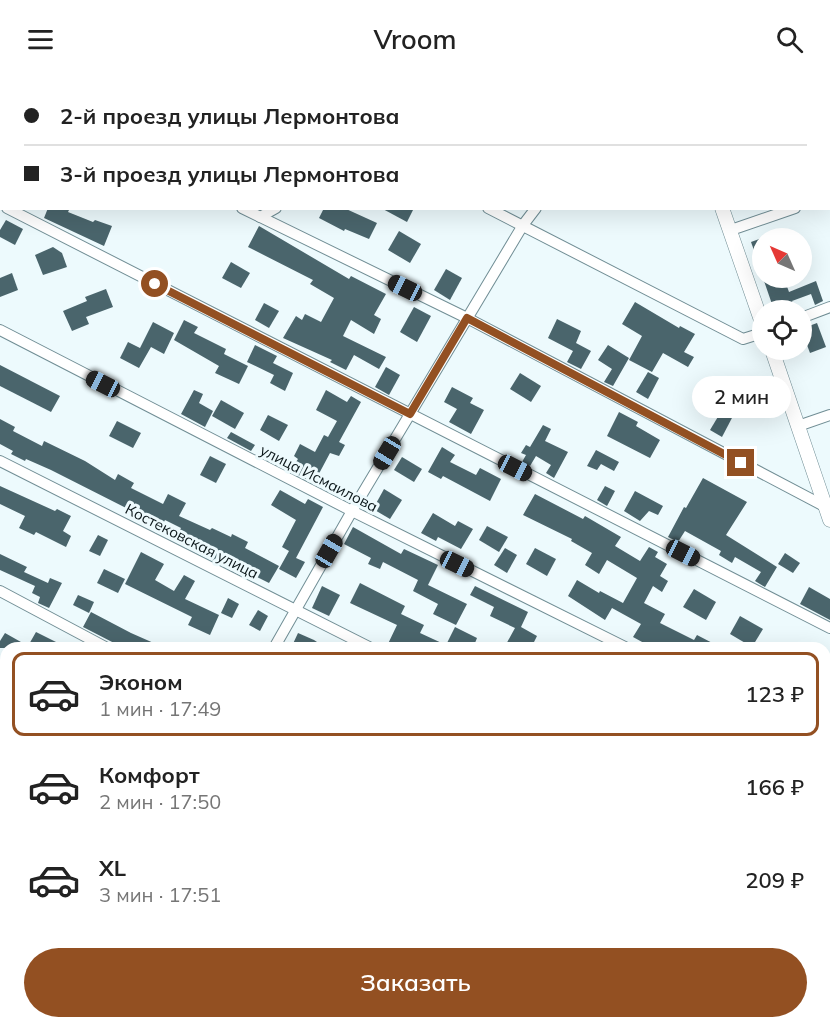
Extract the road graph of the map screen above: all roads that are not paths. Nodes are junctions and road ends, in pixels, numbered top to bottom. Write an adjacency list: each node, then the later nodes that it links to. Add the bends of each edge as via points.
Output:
1 (11, 210): 18 (street)
2 (246, 210): 8 (street)
3 (272, 210): 8 (street)
4 (492, 210): 9 (street)
5 (534, 210): 9 (street)
6 (723, 210): 10 (street)
7 (789, 210): 10 (street)
8 (260, 217): 14 (street)
9 (523, 225): 14 (street); 16 (street, via 743,339)
10 (731, 230): 11 (street)
11 (754, 300)
12 (830, 307): 13 (street)
13 (812, 314)
14 (467, 318): 18 (street); 23 (street)
15 (0, 330): 22 (street, улица Исмаилова)
16 (752, 336)
17 (775, 360): 20 (street)
18 (410, 414): 22 (street); 26 (street)
19 (830, 415): 20 (street)
20 (798, 426): 23 (street)
21 (0, 460): 25 (street, Костековская улица)
22 (352, 511): 25 (street); 30 (street, улица Исмаилова)
23 (829, 516)
24 (0, 591): 27 (street)
25 (296, 610): 28 (street); 29 (street, Костековская улица)
26 (830, 628)
27 (97, 642)
28 (277, 642)
29 (358, 642)
30 (615, 642)

